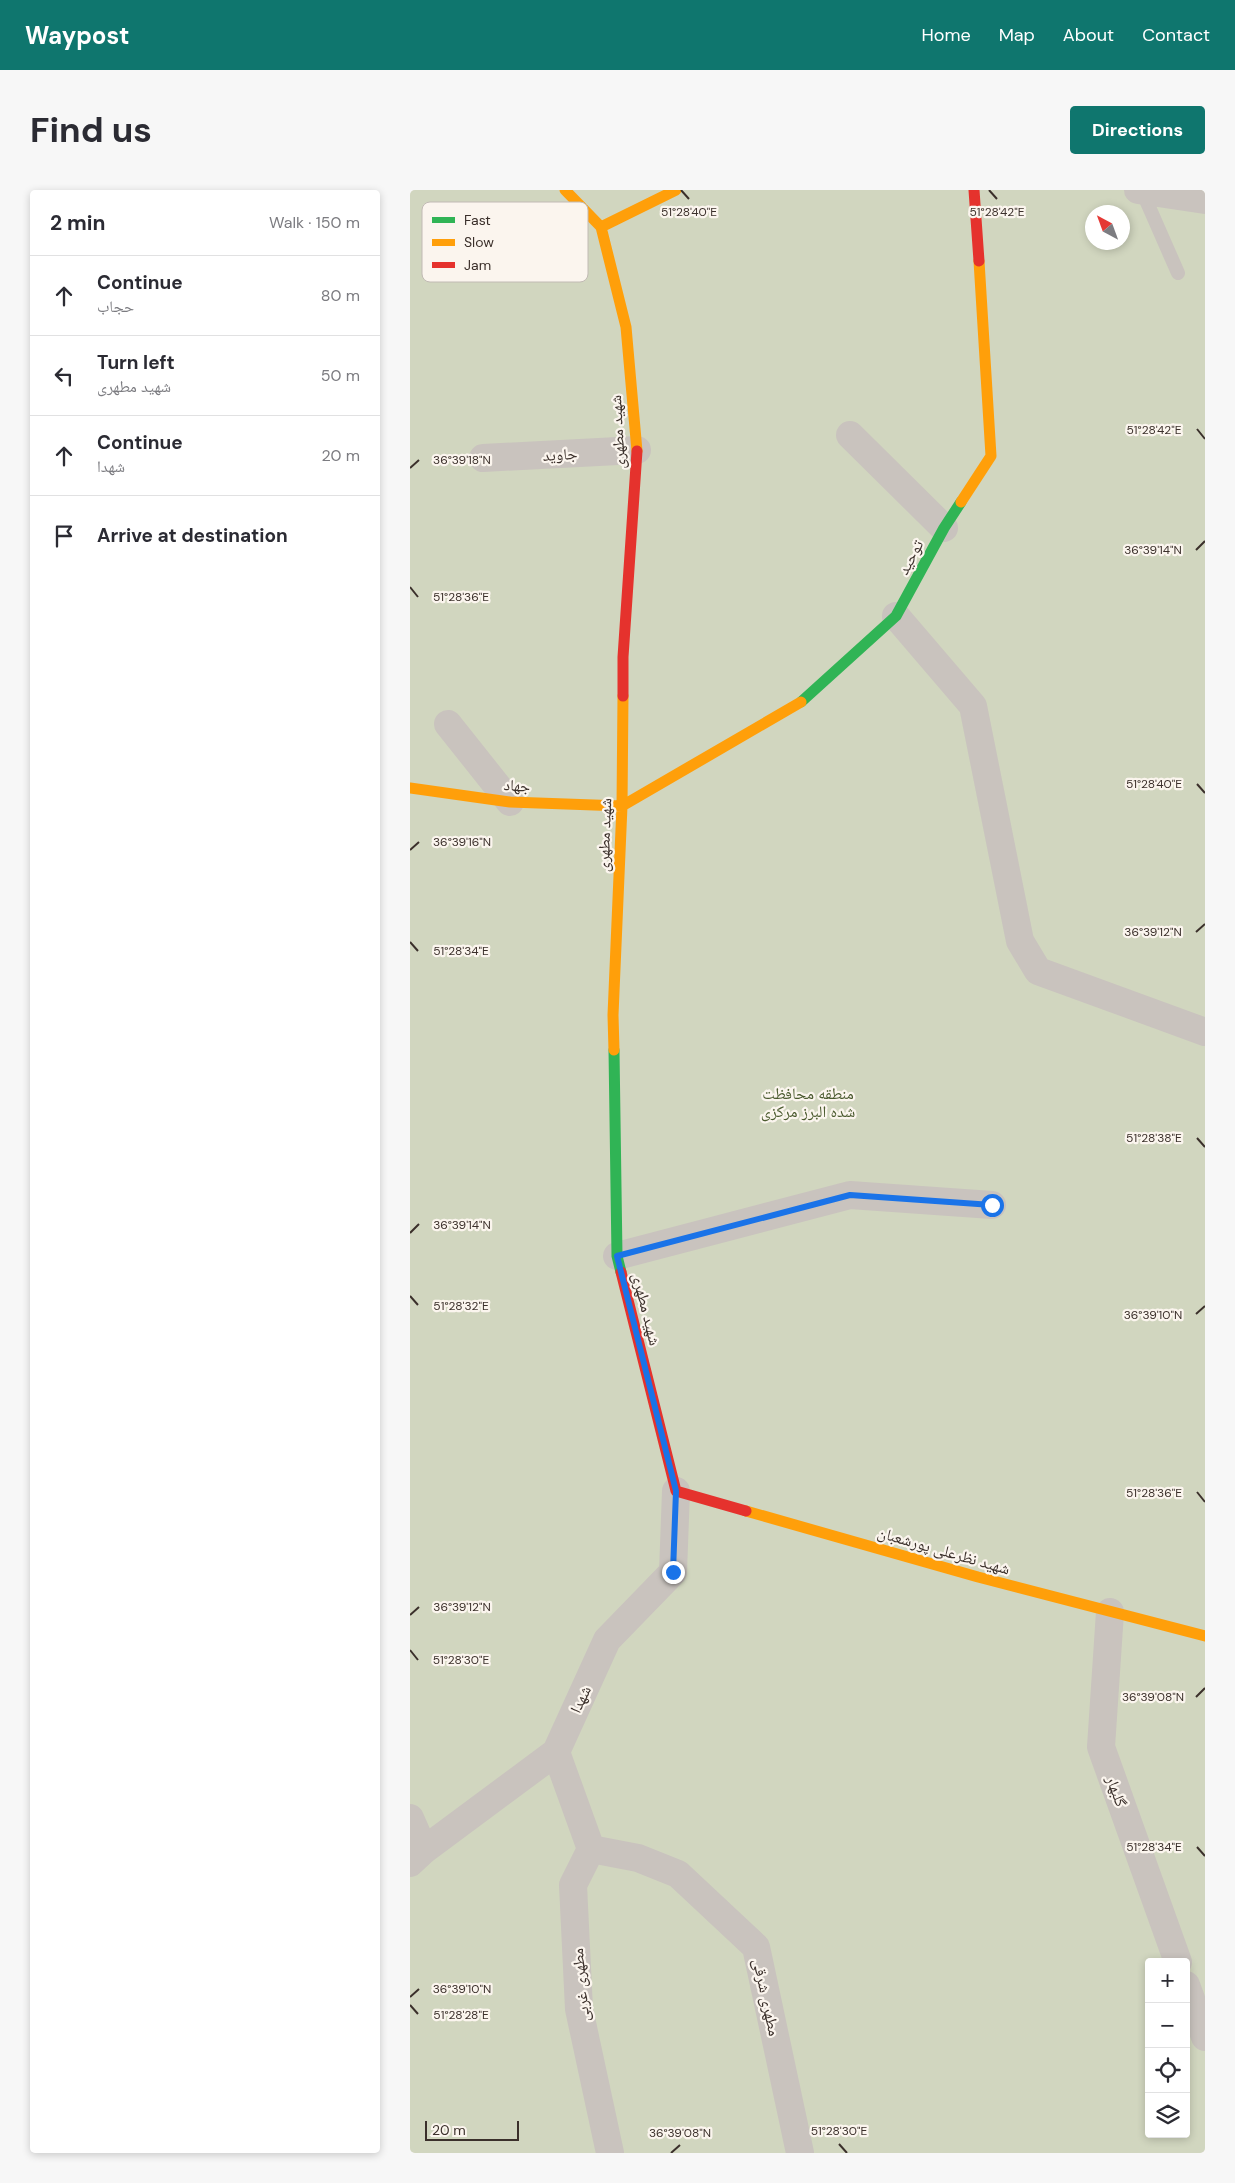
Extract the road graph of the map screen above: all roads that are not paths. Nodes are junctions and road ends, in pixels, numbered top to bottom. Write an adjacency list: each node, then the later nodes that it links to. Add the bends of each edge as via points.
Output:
1 (565, 190): 6 (street)
2 (676, 190): 8 (street)
3 (974, 190): 13 (street, توحید, via 991,456)
4 (1140, 191): 5 (street); 9 (lane)
5 (1205, 200)
6 (577, 202)
7 (588, 214): 8 (street)
8 (601, 227): 11 (street, شهید مطهری, via 626,326)
9 (1178, 274)
10 (850, 435): 13 (street)
11 (637, 450): 12 (street, جاوید); 18 (street, شهید مطهری, via 623,657)
12 (483, 458)
13 (944, 528): 14 (street, توحید)
14 (896, 616): 18 (street, توحید, via 807,699); 19 (street, via 973,706 1020,941 1038,971)
15 (448, 724): 17 (street)
16 (410, 788): 17 (street, جهاد)
17 (510, 802): 18 (street, جهاد)
18 (622, 806): 21 (street, شهید مطهری, via 613,1015)
19 (1205, 1032)
20 (992, 1205): 21 (street, via 850,1195)
21 (617, 1256): 22 (street, شهید مطهری)
22 (676, 1491): 23 (street, شهید نظرعلی پورشعبان); 25 (street, شهدا, via 673,1572 607,1640)
23 (1110, 1612): 24 (street, شهید نظرعلی پورشعبان); 29 (street, گلبهار, via 1101,1747)
24 (1205, 1636)
25 (556, 1752): 27 (street); 28 (street, شهدا)
26 (410, 1818): 28 (street)
27 (591, 1849): 32 (street, مطهری غربی, via 573,1885 579,2009); 33 (street, مطهری شرقی, via 638,1858 678,1874 756,1947)
28 (417, 1857)
29 (1177, 1958)
30 (1190, 1996): 31 (street)
31 (1205, 2037)
32 (610, 2153)
33 (800, 2153)

